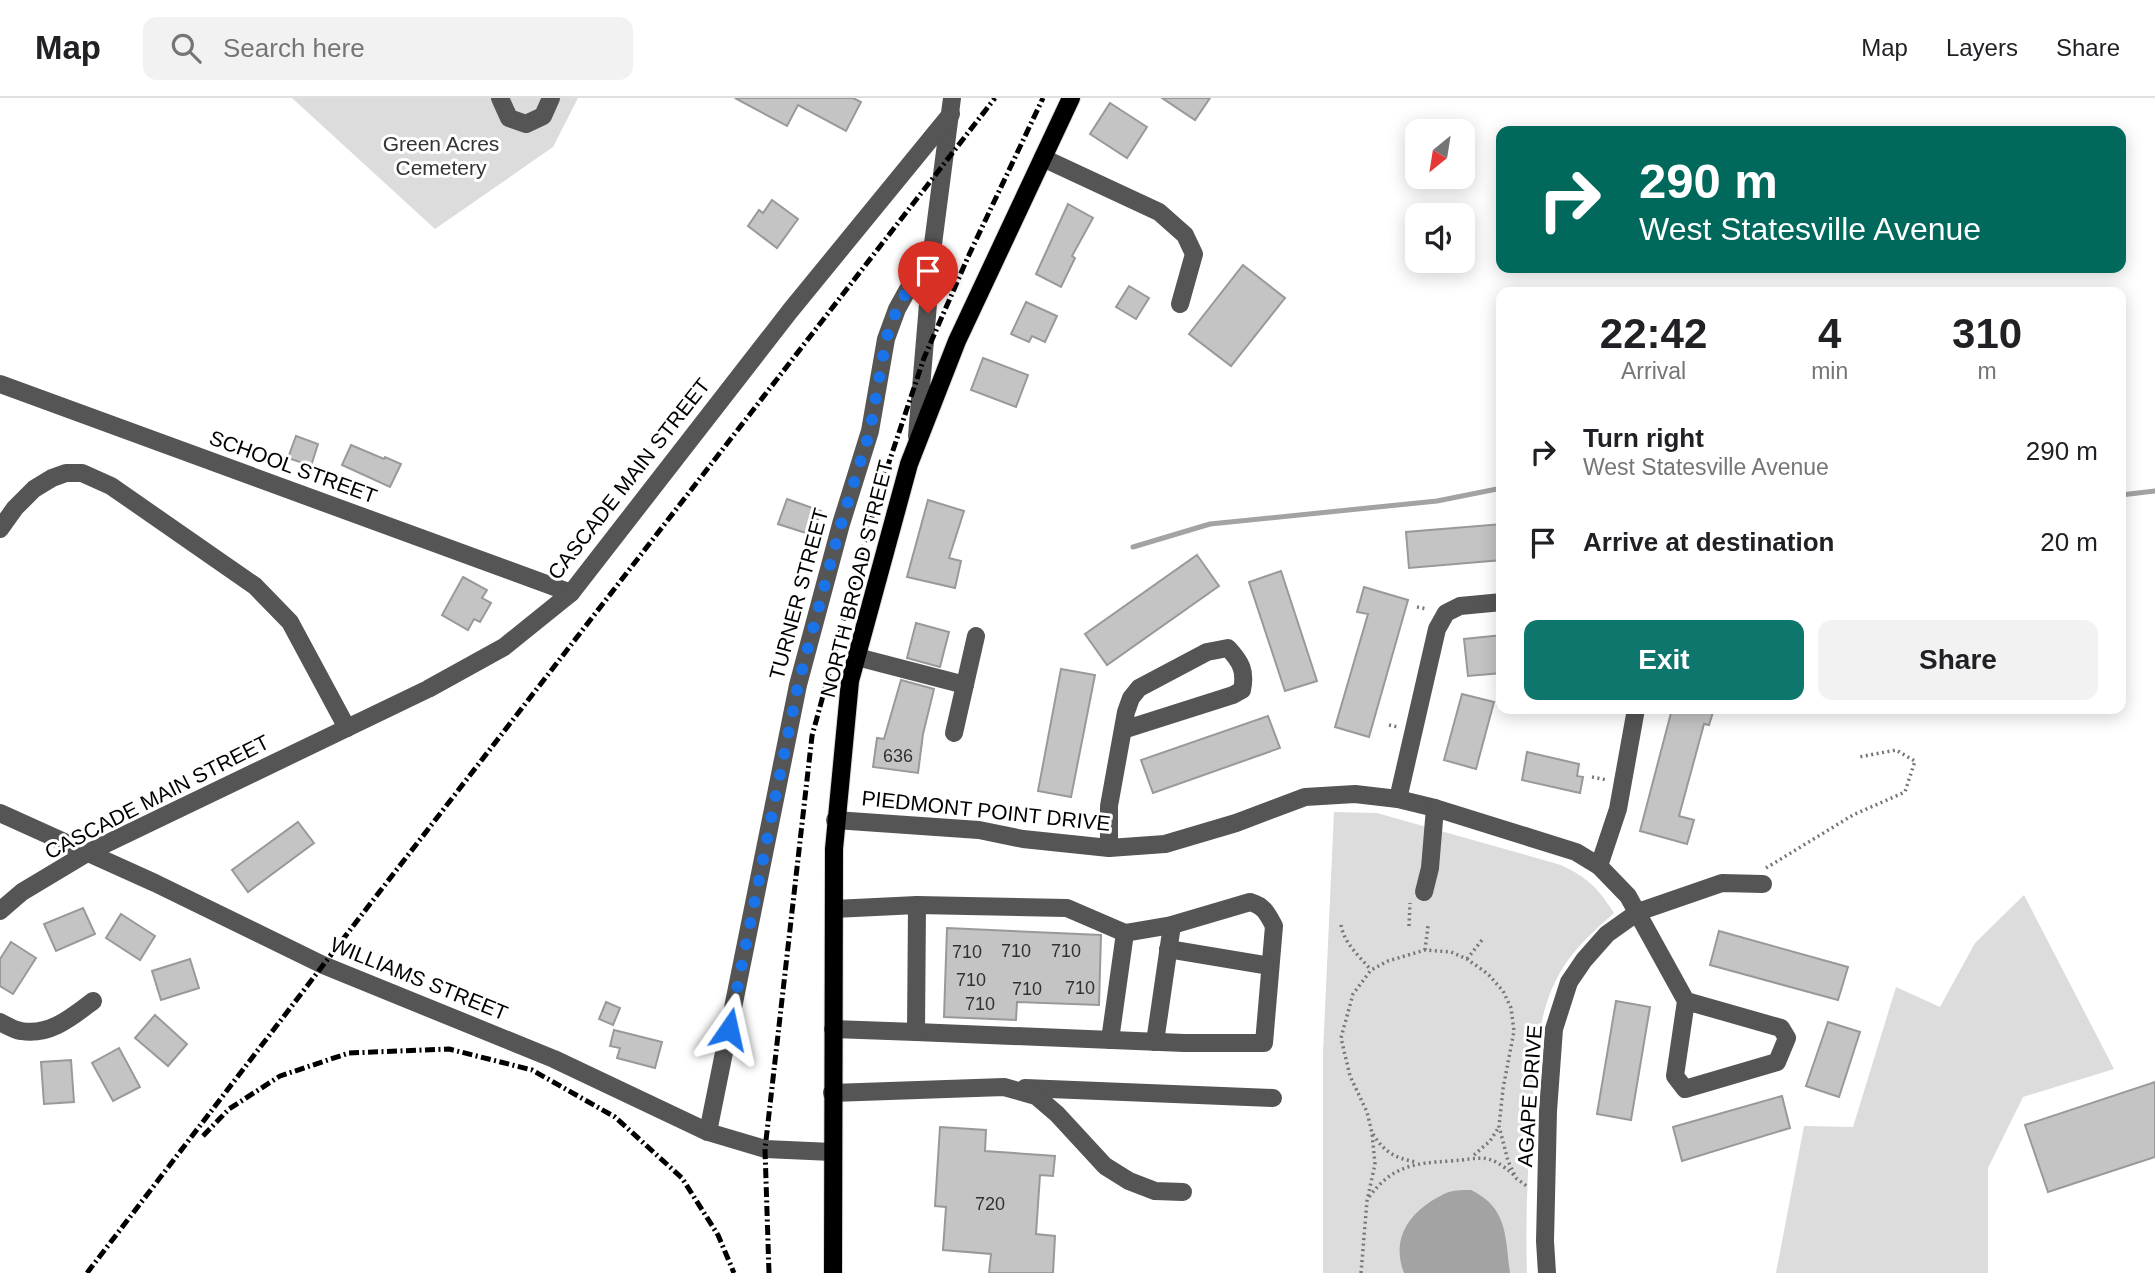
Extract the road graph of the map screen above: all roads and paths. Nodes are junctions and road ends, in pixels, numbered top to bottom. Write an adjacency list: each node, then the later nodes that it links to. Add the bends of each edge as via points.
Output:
1 (500, 98): 2 (street, via 509,118 526,124 543,116)
2 (551, 98)
3 (1071, 98): 5 (main road, NORTH BROAD STREET)
4 (952, 106): 6 (street); 11 (street, CASCADE MAIN STREET)
5 (1043, 158): 7 (street, via 1159,212 1185,235 1194,254); 9 (main road, NORTH BROAD STREET, via 957,341)
6 (933, 244): 9 (street); 57 (street, TURNER STREET, via 886,339 870,431 798,685)
7 (1180, 304)
8 (0, 384): 11 (street, SCHOOL STREET)
9 (917, 445): 14 (main road, NORTH BROAD STREET)
10 (0, 529): 17 (street, via 34,489 52,478 82,473 111,486 255,586 290,622)
11 (570, 593): 17 (street, CASCADE MAIN STREET, via 504,647)
12 (1496, 603): 21 (street, via 1460,606 1446,613 1437,629)
13 (976, 636): 15 (street)
14 (857, 657): 15 (street); 24 (main road, NORTH BROAD STREET, via 850,681)
15 (965, 685): 19 (street)
16 (1635, 714): 27 (street, via 1618,809)
17 (347, 728): 26 (street, CASCADE MAIN STREET)
18 (1124, 730): 18 (street, via 1129,705 1139,688 1207,652 1228,648 1242,663 1242,690); 25 (street, via 1109,806)
19 (954, 733)
20 (1859, 757): 28 (path, via 1896,750 1915,761 1905,792 1853,815)
21 (1398, 799): 22 (street, PIEDMONT POINT DRIVE); 25 (street, PIEDMONT POINT DRIVE, via 1355,794 1305,797 1165,844)
22 (1434, 808): 27 (street, PIEDMONT POINT DRIVE, via 1576,852); 30 (street, via 1430,868)
23 (0, 813): 26 (street, WILLIAMS STREET)
24 (835, 820): 25 (street, PIEDMONT POINT DRIVE, via 979,830); 32 (main road, NORTH BROAD STREET)
25 (1109, 848)
26 (87, 853): 33 (street, CASCADE MAIN STREET, via 22,892); 57 (street, WILLIAMS STREET, via 323,965 554,1059)
27 (1600, 866): 34 (street, PIEDMONT POINT DRIVE)
28 (1740, 883): 29 (street, AGAPE DRIVE); 34 (street, AGAPE DRIVE, via 1722,883)
29 (1763, 884)
30 (1417, 897): 37 (path)
31 (917, 905): 32 (street); 39 (street, via 1067,908); 50 (street)
32 (834, 909): 49 (main road, NORTH BROAD STREET)
33 (0, 911)
34 (1638, 912): 47 (street, PIEDMONT POINT DRIVE); 68 (street, AGAPE DRIVE, via 1607,934 1584,960 1569,982 1554,1029 1548,1111)
35 (1172, 925): 39 (street); 41 (street); 44 (street, via 1250,902 1259,904 1274,926)
36 (1341, 925): 45 (path, via 1342,934)
37 (1409, 926)
38 (1428, 926): 42 (path)
39 (1125, 933): 51 (street)
40 (1482, 940): 43 (path)
41 (1168, 949): 44 (street); 52 (street)
42 (1425, 950): 43 (path); 45 (path)
43 (1467, 959): 56 (path, via 1488,974 1511,1008 1514,1031)
44 (1270, 966): 52 (street, via 1264,1043)
45 (1371, 970): 58 (path, via 1353,993 1341,1038)
46 (93, 1001): 48 (street, via 67,1022 44,1030 20,1031)
47 (1686, 1001): 47 (street, via 1781,1028 1787,1038 1777,1062 1685,1089 1675,1076)
48 (0, 1022)
49 (833, 1029): 50 (street); 54 (main road, NORTH BROAD STREET)
50 (916, 1032): 51 (street)
51 (1110, 1040): 52 (street)
52 (1155, 1042)
53 (1004, 1087): 54 (street); 55 (street); 64 (street, via 1036,1096 1105,1166 1129,1181 1155,1191)
54 (832, 1093): 59 (main road, NORTH BROAD STREET)
55 (1273, 1098)
56 (1499, 1126): 60 (path); 62 (path)
57 (708, 1132): 59 (street, WILLIAMS STREET, via 765,1149)
58 (1372, 1132): 61 (path, via 1391,1155); 65 (path, via 1375,1164)
59 (832, 1152): 66 (main road, NORTH BROAD STREET)
60 (1472, 1157): 61 (path); 62 (path, via 1498,1163)
61 (1419, 1162): 65 (path, via 1385,1179)
62 (1516, 1178): 63 (path)
63 (1530, 1188)
64 (1183, 1192)
65 (1367, 1201): 67 (path)
66 (833, 1273)
67 (1361, 1273)
68 (1547, 1273)

